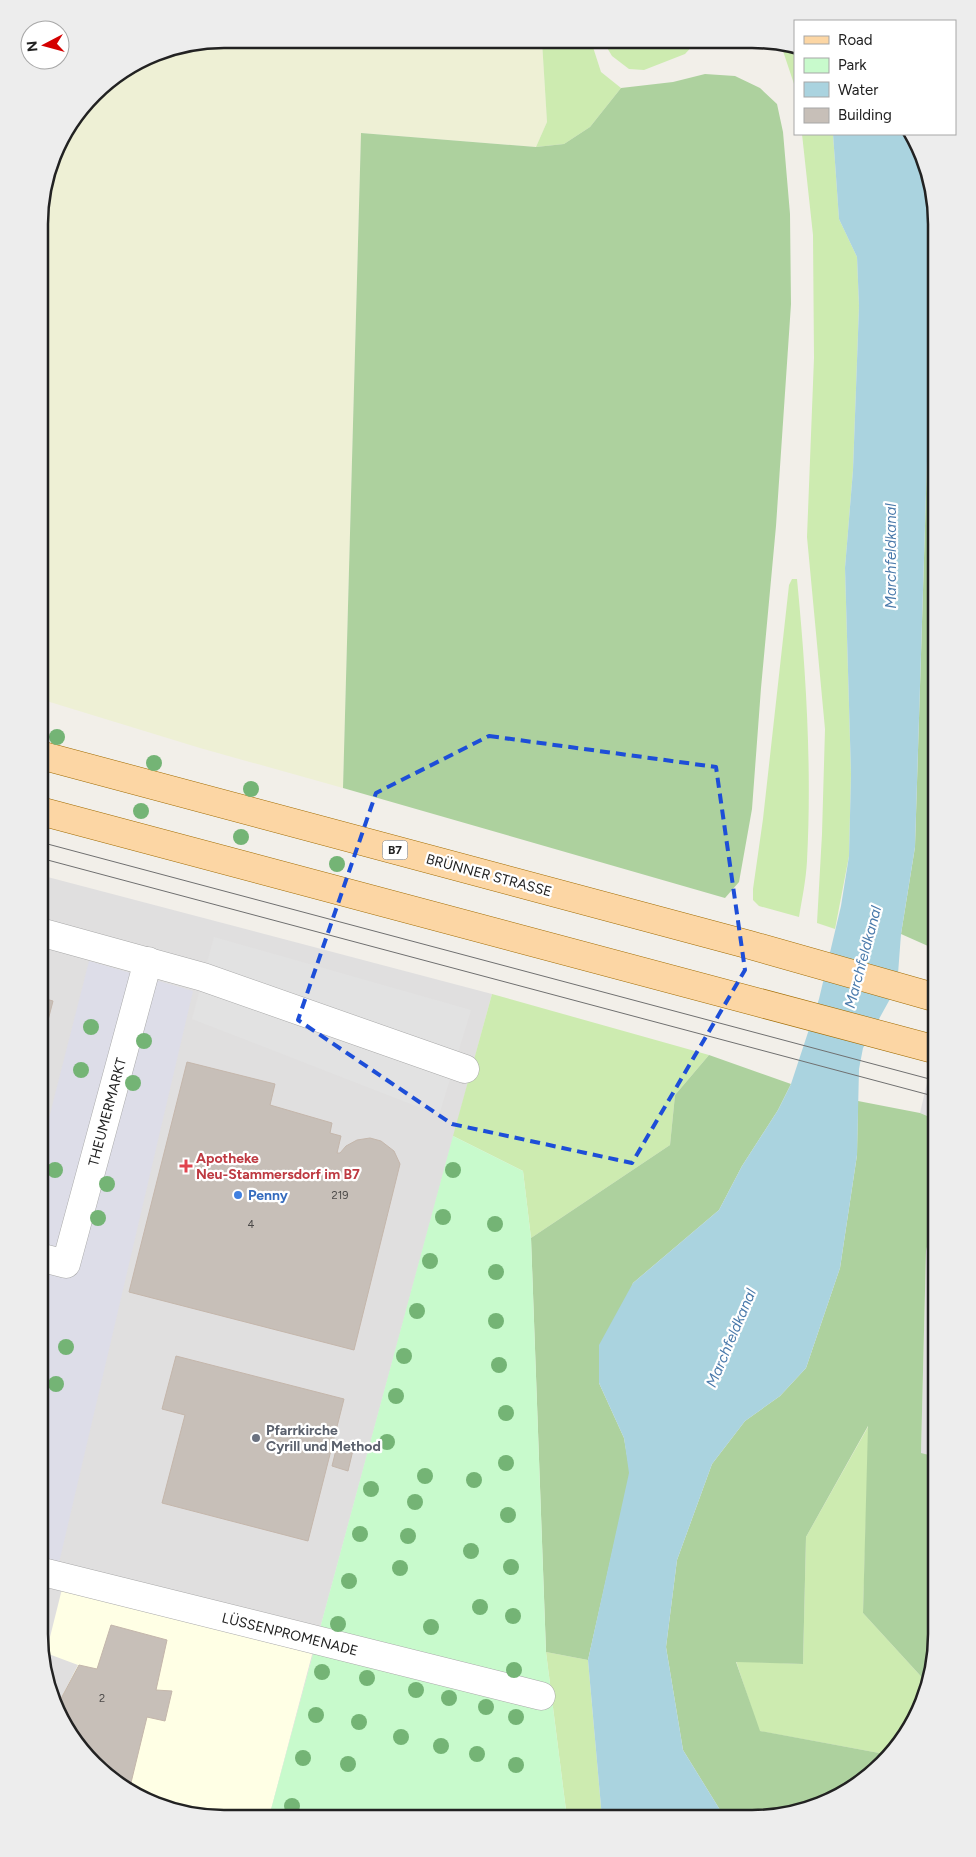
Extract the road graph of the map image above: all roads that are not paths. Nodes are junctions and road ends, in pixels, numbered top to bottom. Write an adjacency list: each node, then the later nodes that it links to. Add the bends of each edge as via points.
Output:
1 (48, 757): 5 (main road, BRÜNNER STRASSE / B7)
2 (48, 813): 6 (main road)
3 (48, 934): 4 (street)
4 (148, 962): 7 (street); 8 (street, THEUMERMARKT, via 66,1264)
5 (928, 995)
6 (928, 1048)
7 (465, 1069)
8 (48, 1259)
9 (48, 1573): 10 (street, LÜSSENPROMENADE)
10 (541, 1696)

